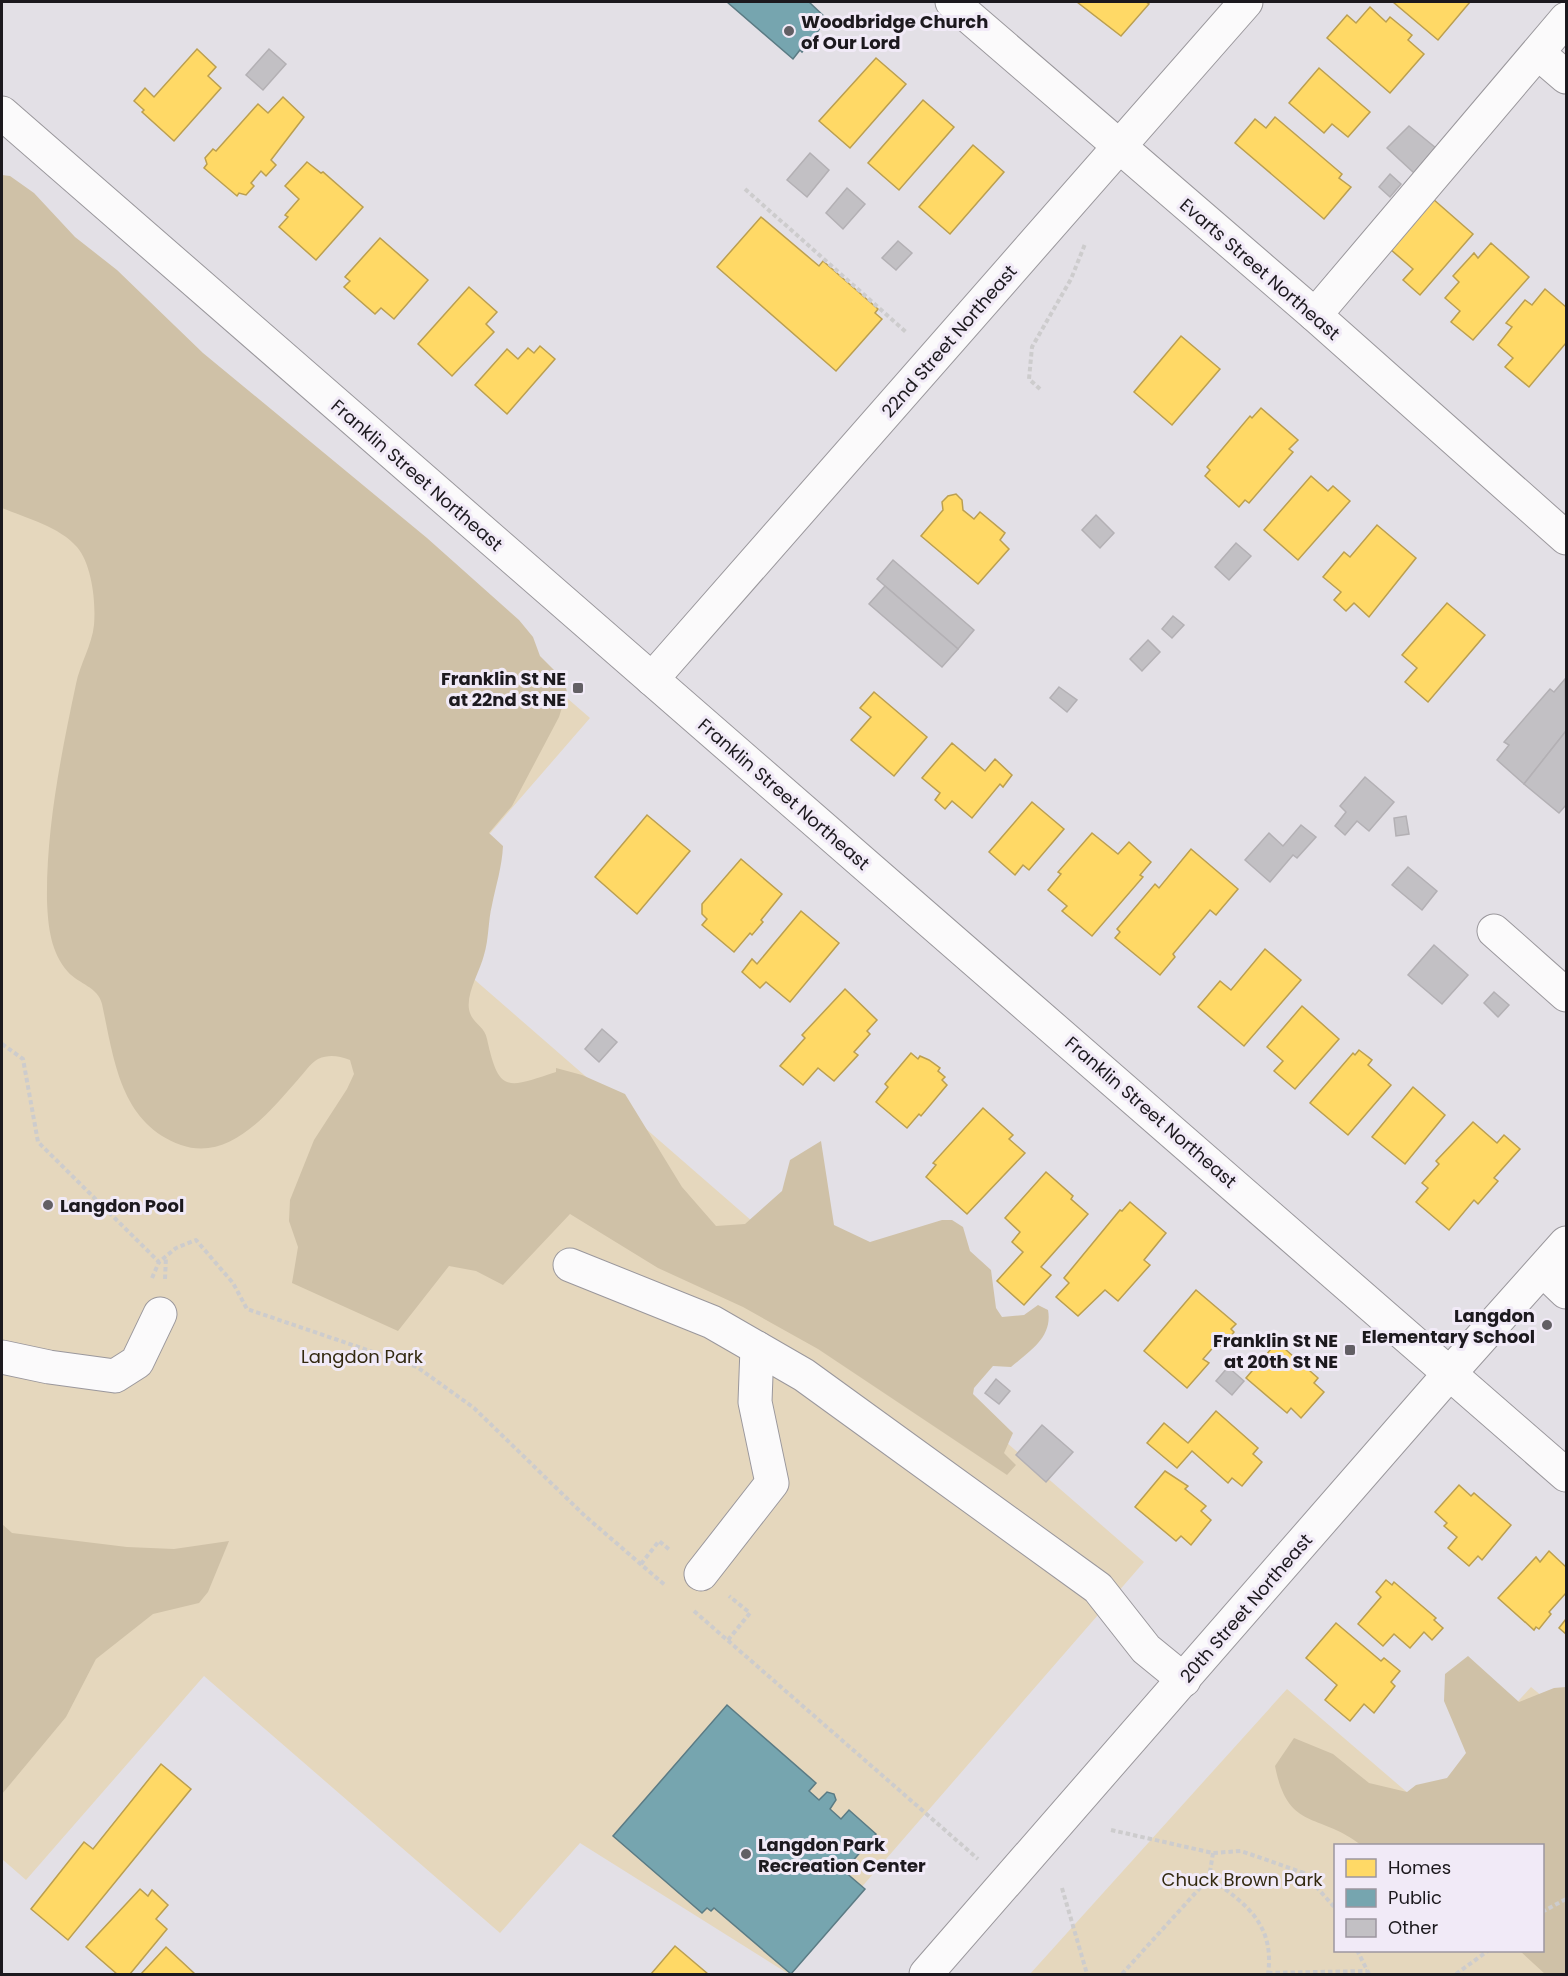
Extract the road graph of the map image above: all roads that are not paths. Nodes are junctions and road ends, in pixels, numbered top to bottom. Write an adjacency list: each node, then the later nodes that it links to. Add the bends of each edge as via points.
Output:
1 (952, 2): 7 (street, Evarts Street Northeast)
2 (1246, 2): 7 (street, 22nd Street Northeast)
3 (1566, 19): 4 (street)
4 (1538, 53): 5 (street); 8 (street)
5 (1566, 77)
6 (2, 113): 10 (street, Franklin Street Northeast)
7 (1118, 146): 8 (street, Evarts Street Northeast); 10 (street, 22nd Street Northeast)
8 (1315, 315): 9 (street, Evarts Street Northeast)
9 (1566, 538)
10 (652, 679): 20 (street, Franklin Street Northeast)
11 (1494, 931): 12 (street)
12 (1566, 994)
13 (1566, 1243): 15 (street, 20th Street Northeast)
14 (570, 1265): 18 (street, via 712,1322)
15 (1543, 1270): 16 (street); 20 (street, 20th Street Northeast)
16 (1566, 1292)
17 (160, 1314): 19 (street, via 137,1362 115,1376)
18 (757, 1348): 22 (street, via 756,1402 772,1483); 23 (street, via 804,1375 1098,1588 1146,1649)
19 (2, 1357)
20 (1450, 1372): 21 (street, Franklin Street Northeast); 23 (street, 20th Street Northeast)
21 (1566, 1475)
22 (701, 1574)
23 (1184, 1680): 24 (street, 20th Street Northeast)
24 (926, 1974)

